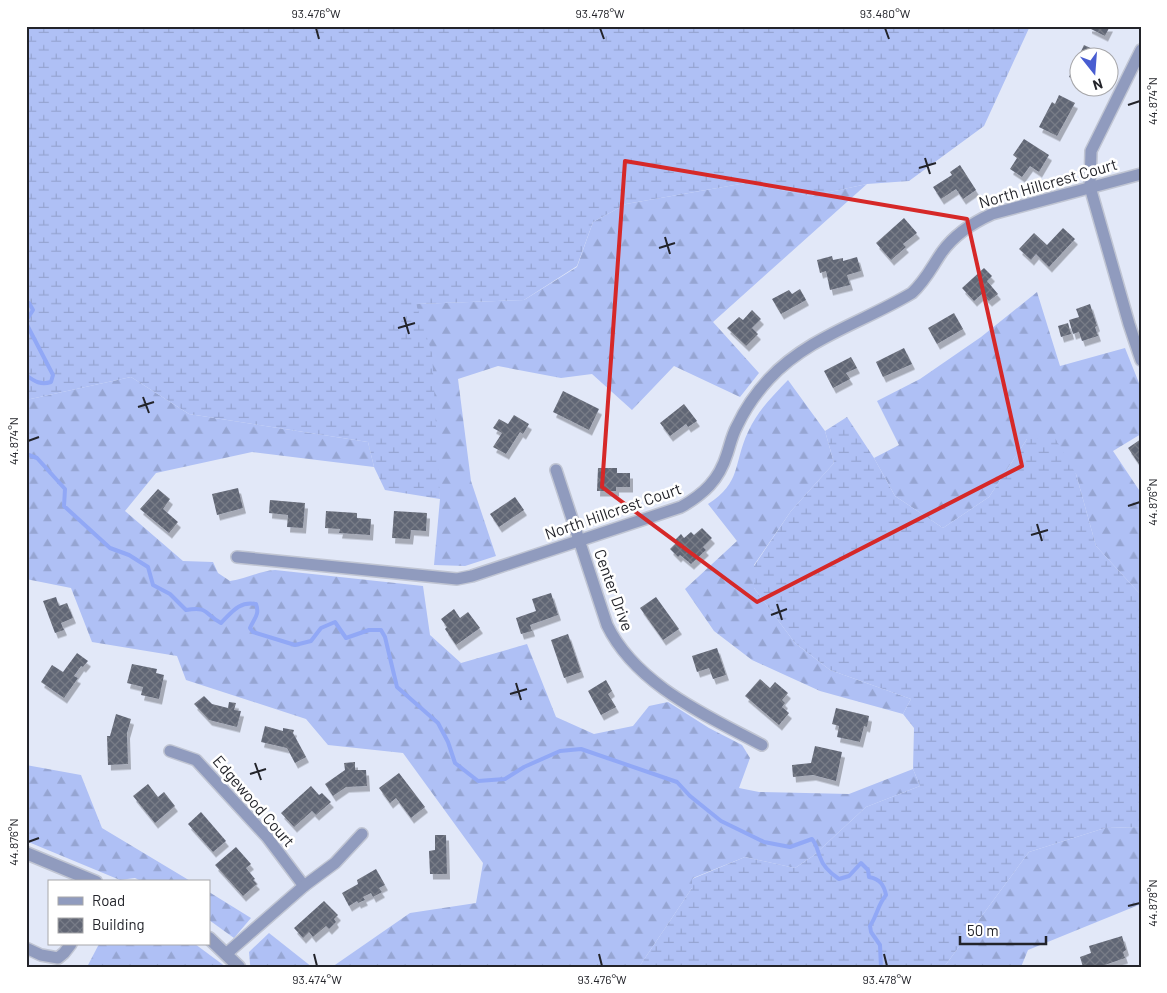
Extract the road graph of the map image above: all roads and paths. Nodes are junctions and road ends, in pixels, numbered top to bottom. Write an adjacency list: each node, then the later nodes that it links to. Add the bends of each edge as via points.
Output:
1 (1141, 50): 3 (street, via 1091,151)
2 (1141, 174): 3 (street, North Hillcrest Court)
3 (1090, 187): 4 (street, via 1128,324); 6 (street, North Hillcrest Court, via 992,214 973,223 942,252 912,293 817,341 790,358 770,378 740,421 718,477 708,489 681,507)
4 (1141, 359)
5 (556, 470): 6 (street, Center Drive)
6 (579, 540): 7 (street, North Hillcrest Court, via 457,579); 8 (street, Center Drive, via 607,625 625,655 675,696)
7 (237, 557)
8 (762, 745)
9 (170, 750): 13 (street, Edgewood Court, via 196,760 267,837)
10 (362, 834): 13 (street, via 335,863)
11 (26, 853): 12 (street)
12 (91, 880)
13 (304, 886): 17 (street)
14 (210, 939): 17 (street)
15 (69, 946): 16 (street, via 58,958)
16 (26, 948)
17 (226, 954): 18 (street)
18 (239, 967)

